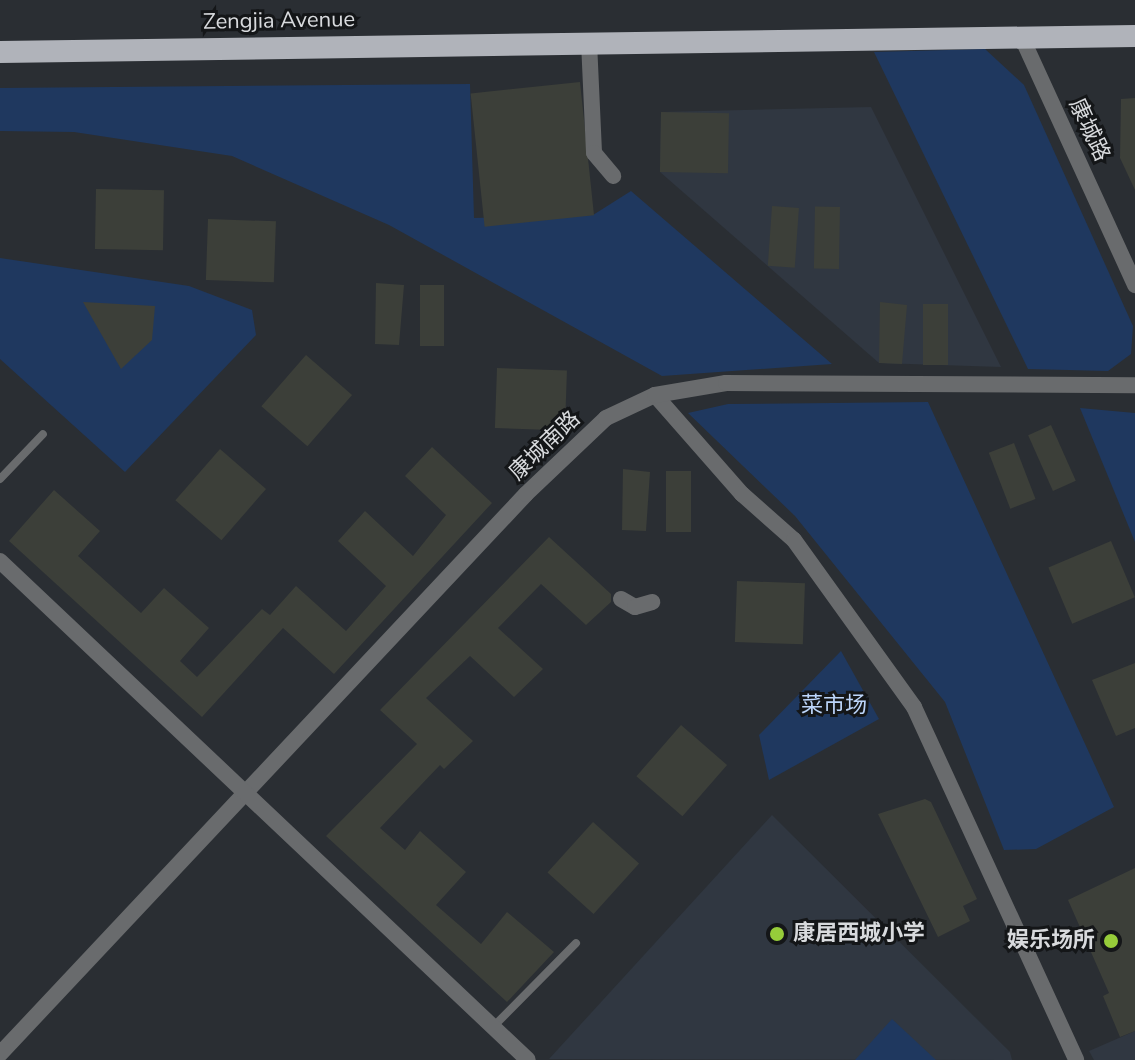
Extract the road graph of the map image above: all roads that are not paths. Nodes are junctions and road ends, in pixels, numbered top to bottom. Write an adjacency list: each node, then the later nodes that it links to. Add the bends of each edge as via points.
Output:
1 (1135, 36): 2 (highway, Zengjia Avenue)
2 (1022, 38): 3 (highway, Zengjia Avenue); 6 (street, 康城路)
3 (589, 42): 4 (highway, Zengjia Avenue); 5 (street, via 594,153)
4 (0, 52)
5 (613, 176)
6 (1135, 285)
7 (1135, 385): 8 (street, 康城南路, via 726,383)
8 (655, 395): 14 (street, 康城南路, via 584,435); 19 (street, via 742,494 794,540 914,707)
9 (43, 434): 10 (lane)
10 (0, 479)
11 (0, 561): 14 (street)
12 (621, 599): 13 (street, via 635,607)
13 (652, 602)
14 (247, 791): 16 (street); 17 (street, 康城南路)
15 (576, 943): 16 (lane)
16 (493, 1027): 18 (street)
17 (0, 1054)
18 (528, 1060)
19 (1076, 1060)

